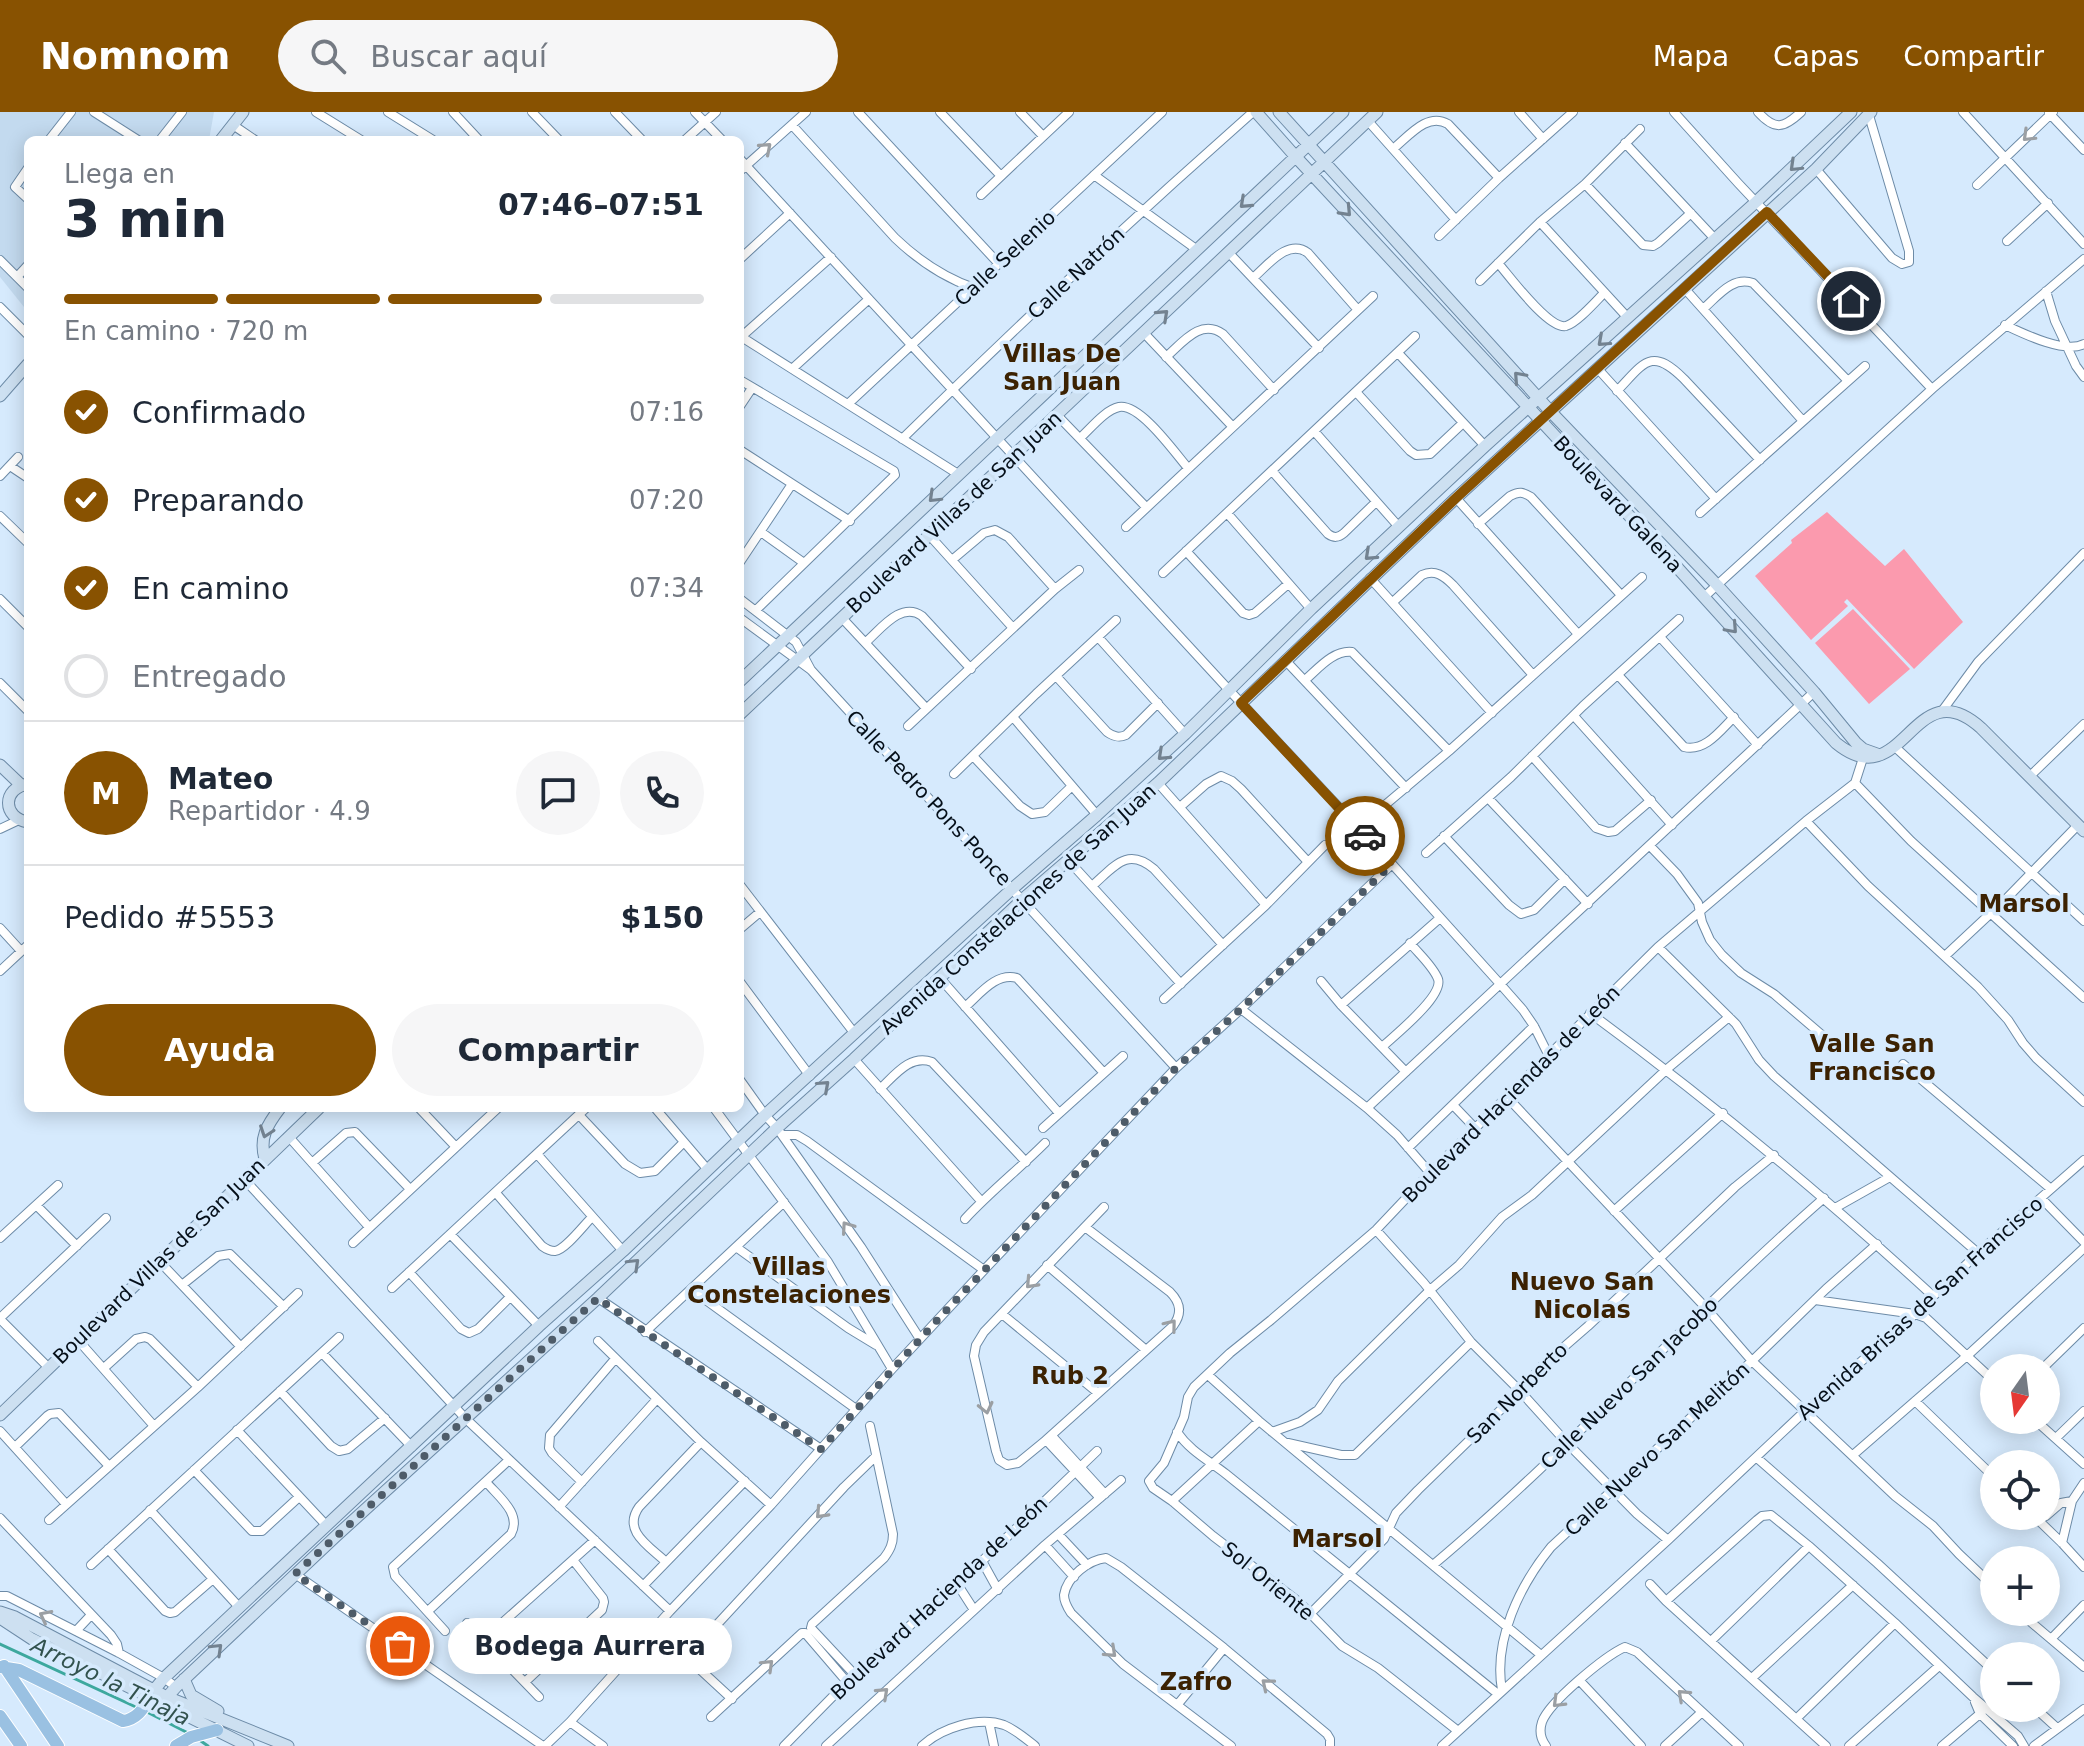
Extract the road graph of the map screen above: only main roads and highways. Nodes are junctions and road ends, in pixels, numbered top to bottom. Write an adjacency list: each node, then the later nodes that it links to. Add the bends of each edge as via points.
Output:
1 (1, 1665): 2 (main road, via 123,1721); 7 (main road)
2 (163, 1694)
3 (0, 1716): 6 (main road)
4 (217, 1730): 5 (main road)
5 (180, 1744)
6 (21, 1746)
7 (58, 1746)

